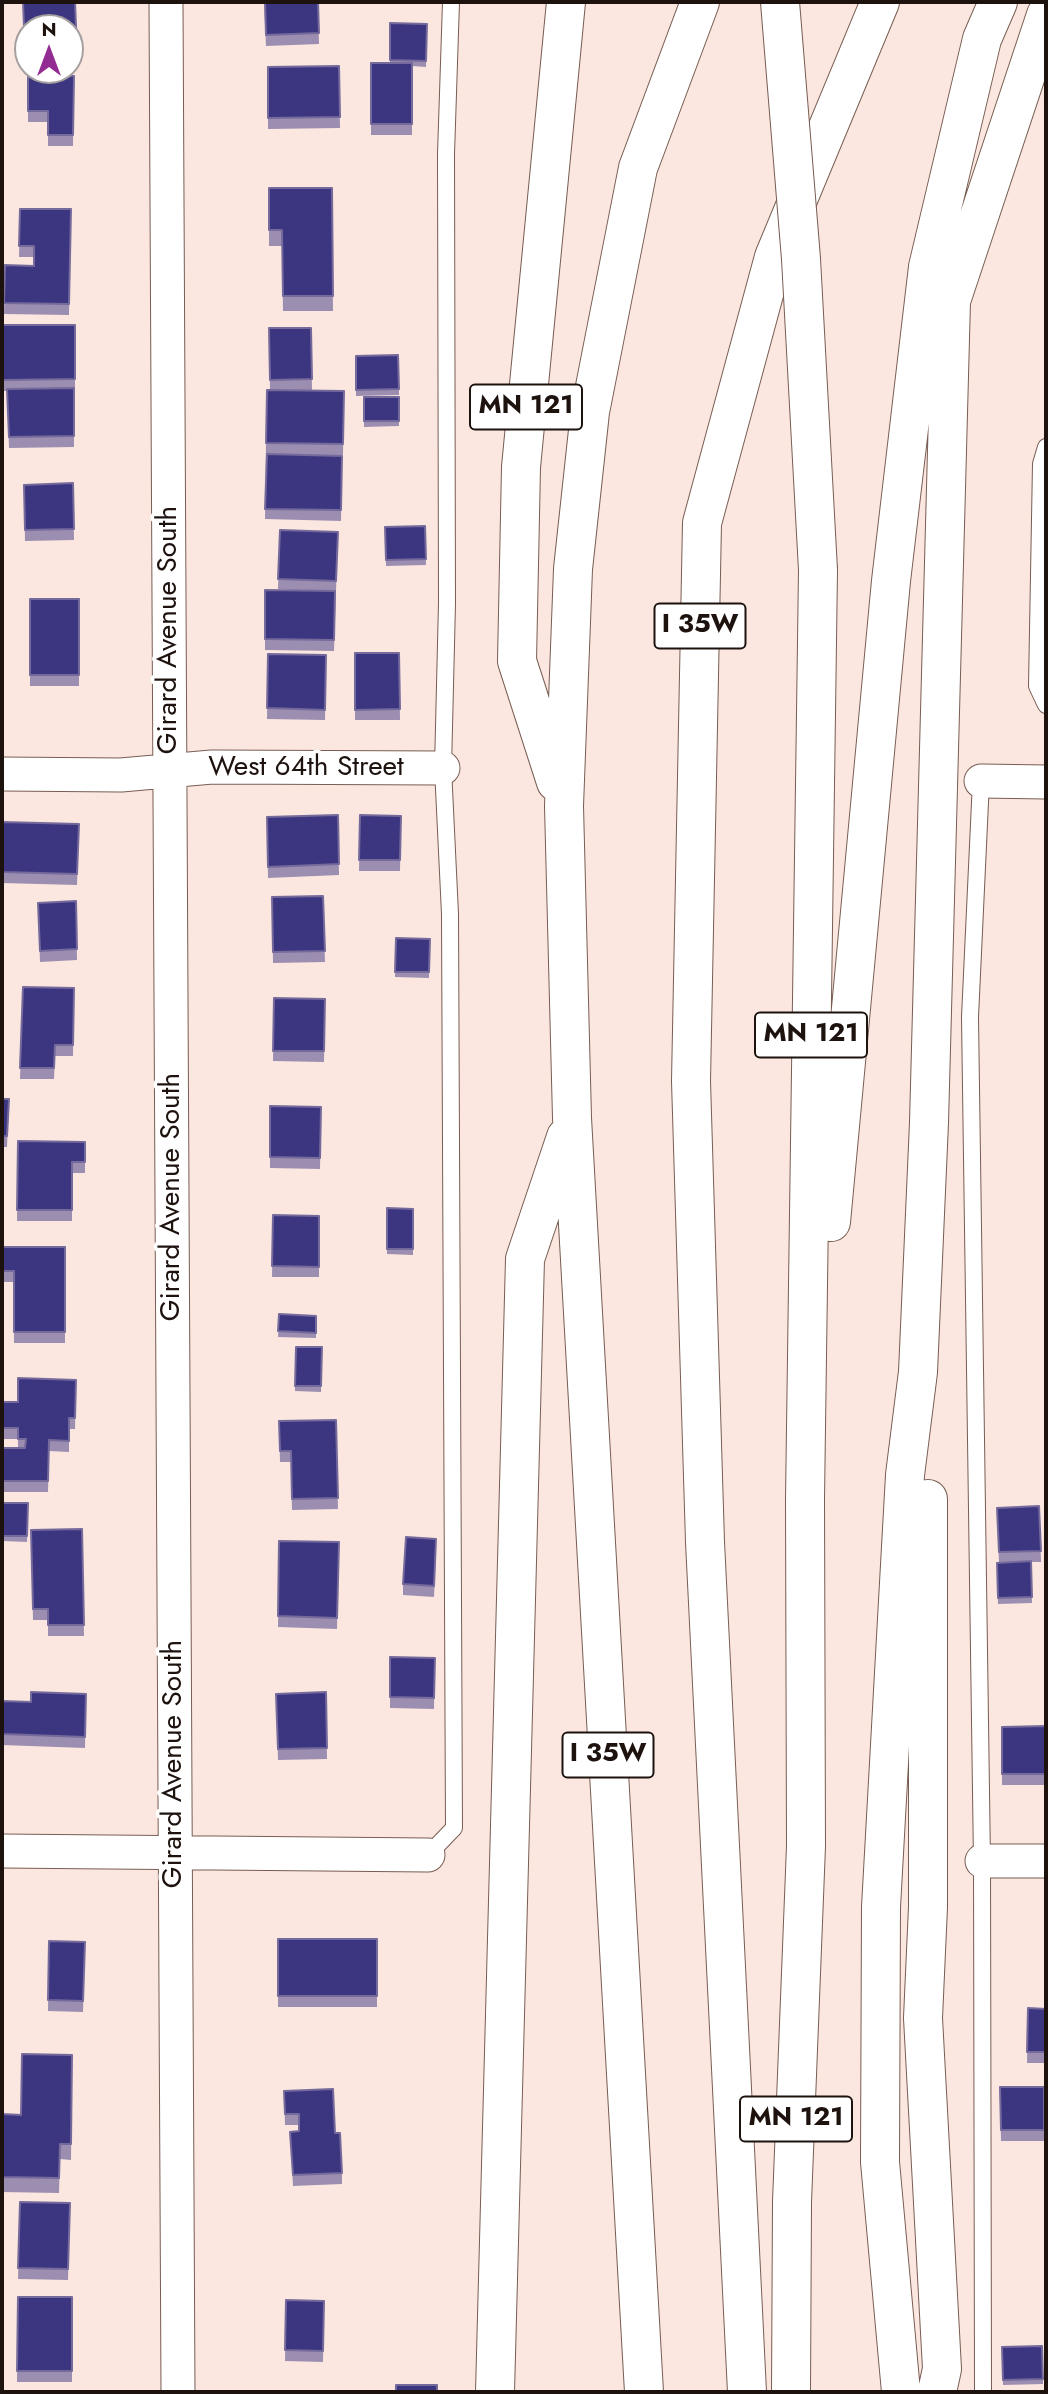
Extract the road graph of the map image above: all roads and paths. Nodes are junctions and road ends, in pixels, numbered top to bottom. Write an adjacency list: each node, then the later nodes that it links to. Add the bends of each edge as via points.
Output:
1 (166, 2): 12 (street, Girard Avenue South)
2 (452, 2): 11 (lane, via 446,154)
3 (700, 2): 16 (highway, I 35W, via 638,168 590,412 573,569)
4 (780, 2): 19 (highway, MN 121, bridge, via 801,259 818,570)
5 (880, 2): 28 (highway, I 35W, via 774,257 702,523 691,1081 705,1542)
6 (998, 2): 19 (highway, via 982,39 928,267 891,581)
7 (565, 5): 16 (highway, MN 121, via 521,467 517,661)
8 (1046, 15): 18 (highway, via 951,301)
9 (1046, 447): 10 (lane, via 1041,464 1037,686)
10 (1046, 705)
11 (443, 768): 12 (street, West 64th Street, via 212,766); 22 (lane, via 450,914 454,1828)
12 (170, 770): 13 (street, West 64th Street, via 121,775); 21 (street, Girard Avenue South)
13 (2, 774)
14 (981, 781): 15 (street); 23 (lane, via 970,1017)
15 (1046, 782)
16 (564, 806): 17 (highway, I 35W)
17 (572, 1118): 26 (highway, via 525,1259); 27 (highway, I 35W)
18 (918, 1372): 30 (highway, via 904,1489 879,2022 880,2162); 31 (highway, via 928,1476 928,1908 923,2018 942,2369)
19 (805, 1499): 29 (highway, MN 121, via 806,1846 792,2202)
20 (2, 1852): 21 (street)
21 (175, 1853): 22 (street); 25 (street, Girard Avenue South)
22 (428, 1855)
23 (982, 1861): 24 (street); 32 (lane)
24 (1046, 1861)
25 (178, 2392)
26 (495, 2392)
27 (645, 2392)
28 (747, 2392)
29 (791, 2392)
30 (901, 2392)
31 (937, 2392)
32 (983, 2392)

